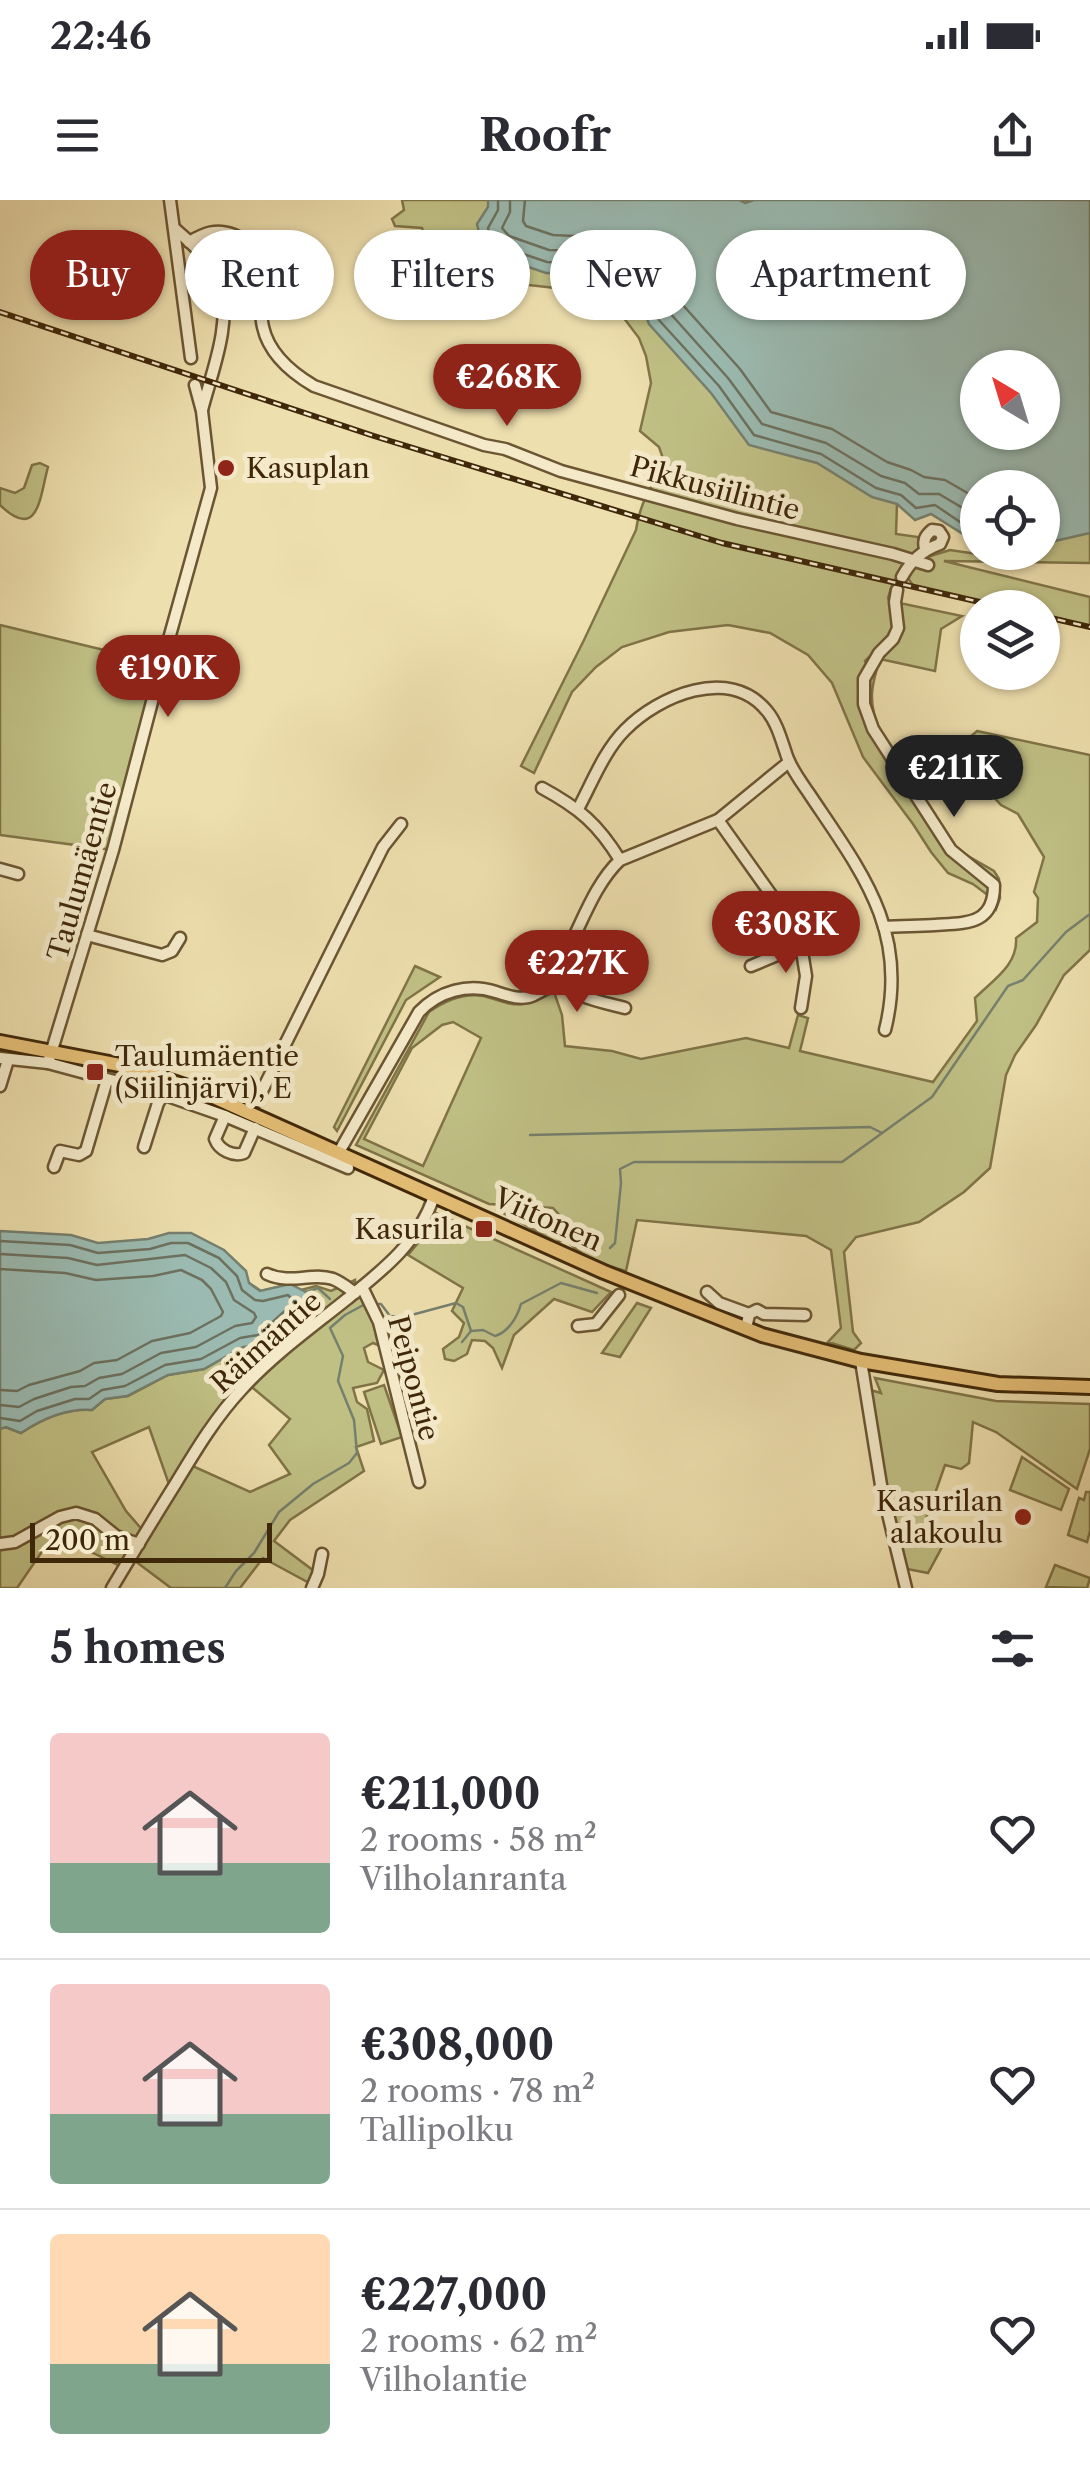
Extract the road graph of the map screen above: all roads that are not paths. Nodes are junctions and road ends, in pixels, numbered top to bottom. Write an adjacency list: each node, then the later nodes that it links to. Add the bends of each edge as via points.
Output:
1 (170, 200): 2 (street)
2 (174, 228): 3 (street, Taulumäentie); 6 (street)
3 (185, 238)
4 (223, 320): 8 (street, Taulumäentie)
5 (262, 320): 10 (street, Pikkusiilintie, via 271,347 314,386 561,471)
6 (191, 358)
7 (195, 385): 8 (street, Taulumäentie)
8 (202, 411): 23 (street, Taulumäentie, via 211,488)
9 (926, 550): 10 (street)
10 (915, 560): 11 (street, Pikkusiilintie); 12 (street)
11 (928, 566)
12 (902, 577)
13 (897, 590): 22 (street, via 898,628 864,679 864,704 934,826 951,850 994,885 994,898 972,923)
14 (789, 762): 16 (street, via 776,725 754,699 723,687 698,688 623,732); 17 (street); 22 (street, via 857,866)
15 (542, 788): 16 (street)
16 (578, 809): 19 (street)
17 (718, 820): 19 (street); 25 (street)
18 (401, 824): 37 (street, via 382,847)
19 (620, 860): 27 (street)
20 (0, 869): 21 (street)
21 (18, 874)
22 (884, 927): 30 (street, via 892,976)
23 (87, 935): 24 (street, via 162,954); 32 (street, Taulumäentie)
24 (180, 938)
25 (801, 945): 26 (street); 29 (street)
26 (751, 966)
27 (556, 976): 28 (street, via 578,995); 41 (street, via 524,998 469,988 432,998)
28 (625, 1008)
29 (801, 1008)
30 (886, 1030)
31 (0, 1042): 32 (main road, Viitonen)
32 (50, 1057): 33 (street); 34 (street); 41 (main road, Viitonen, via 125,1066)
33 (4, 1059): 35 (street)
34 (106, 1080): 36 (street); 42 (street, via 86,1152 60,1151)
35 (0, 1086)
36 (163, 1095): 38 (street); 40 (street)
37 (257, 1101)
38 (224, 1116): 39 (street); 39 (street, via 216,1139 234,1154 244,1153)
39 (255, 1128): 43 (street)
40 (144, 1148)
41 (340, 1152): 44 (main road, Viitonen)
42 (54, 1166)
43 (348, 1168)
44 (434, 1196): 46 (street, Räimäntie, via 410,1242); 52 (main road, Viitonen)
45 (267, 1274): 46 (street, via 320,1276)
46 (358, 1290): 55 (street, Peipontie, via 379,1322); 57 (street, Räimäntie, via 232,1400)
47 (707, 1292): 49 (street)
48 (618, 1295): 51 (street, via 596,1324)
49 (749, 1314): 50 (street); 52 (street)
50 (805, 1315)
51 (578, 1326)
52 (746, 1329): 53 (main road, Viitonen)
53 (861, 1360): 54 (main road, Viitonen, via 998,1384); 61 (street)
54 (1090, 1387)
55 (419, 1482)
56 (0, 1544): 57 (street, via 76,1513)
57 (139, 1544): 59 (street, Räimäntie)
58 (322, 1554): 60 (street)
59 (112, 1588)
60 (312, 1588)
61 (906, 1588)

